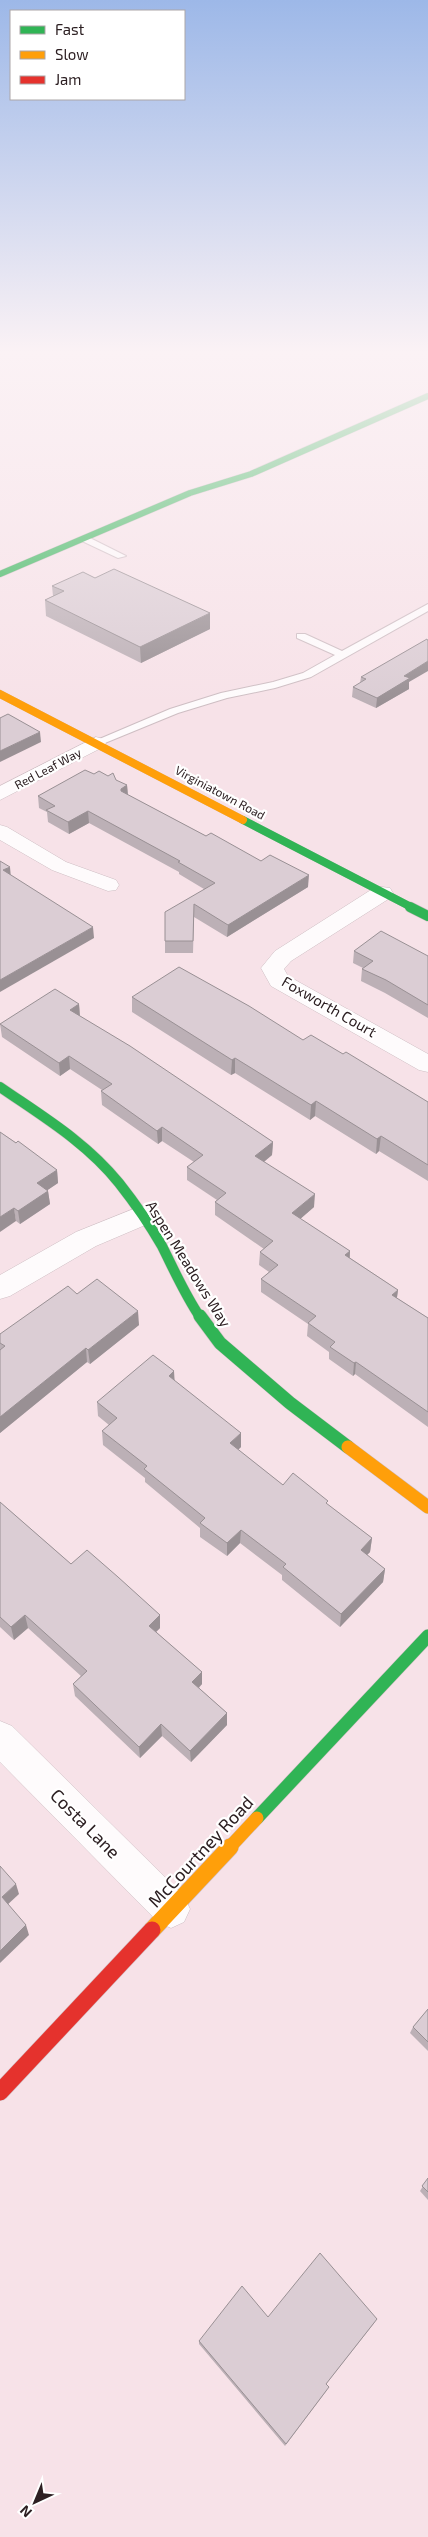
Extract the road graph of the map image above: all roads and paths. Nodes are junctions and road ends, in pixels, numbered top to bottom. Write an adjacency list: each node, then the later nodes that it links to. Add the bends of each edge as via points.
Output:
1 (264, 468): 2 (street, via 190,493)
2 (85, 539): 3 (lane); 4 (street)
3 (121, 556)
4 (0, 574)
5 (428, 607): 7 (lane)
6 (301, 636): 7 (lane)
7 (343, 655): 9 (lane, via 307,675 174,711)
8 (0, 694): 9 (street, Virginiatown Road)
9 (96, 744): 10 (street, Red Leaf Way); 13 (street, Virginiatown Road)
10 (0, 794)
11 (0, 831): 12 (street, via 59,866)
12 (108, 885)
13 (382, 893): 14 (street, Virginiatown Road); 15 (street, Foxworth Court, via 283,956 272,968 280,980)
14 (428, 916)
15 (428, 1064)
16 (0, 1087): 17 (street, Aspen Meadows Way, via 76,1139 100,1160)
17 (142, 1216): 18 (street, via 86,1239); 19 (street, Aspen Meadows Way, via 194,1307 220,1343 290,1403)
18 (0, 1288)
19 (428, 1507)
20 (428, 1636): 22 (street, McCourtney Road)
21 (0, 1738): 22 (street, Costa Lane)
22 (171, 1909): 23 (street, McCourtney Road)
23 (0, 2092)

